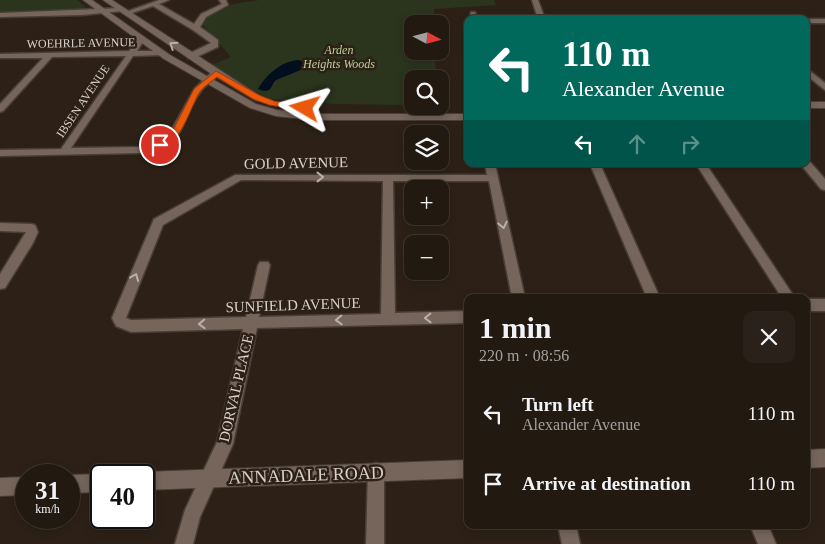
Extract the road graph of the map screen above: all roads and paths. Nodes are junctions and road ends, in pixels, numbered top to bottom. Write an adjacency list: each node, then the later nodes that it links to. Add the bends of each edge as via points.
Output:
1 (87, 0): 7 (street)
2 (106, 0): 8 (street)
3 (166, 0): 6 (street)
4 (222, 0): 13 (street, via 226,4 204,14)
5 (535, 0): 10 (street)
6 (154, 4): 8 (street); 13 (street)
7 (102, 12): 8 (street); 9 (street); 14 (street)
8 (124, 12): 19 (street, one-way to 8)
9 (0, 15)
10 (541, 15)
11 (810, 21): 12 (street)
12 (824, 21)
13 (196, 28): 19 (street, via 216,44)
14 (141, 39): 15 (street, IBSEN AVENUE); 16 (street)
15 (131, 54): 16 (street, WOEHRLE AVENUE); 17 (street, WOEHRLE AVENUE); 31 (street, IBSEN AVENUE)
16 (162, 54): 22 (street)
17 (50, 55): 18 (street, WOEHRLE AVENUE); 26 (street)
18 (0, 56)
19 (191, 56): 20 (street)
20 (216, 73): 22 (street); 27 (street, via 256,97 289,107)
21 (810, 74): 23 (street)
22 (208, 81): 30 (street, via 253,106 276,113); 31 (street, via 197,90 177,132 160,145 139,150)
23 (825, 87)
24 (810, 105): 25 (street)
25 (825, 105)
26 (0, 109)
27 (464, 109)
28 (825, 112): 29 (street)
29 (810, 113)
30 (464, 117)
31 (64, 152): 32 (street)
32 (0, 153)
33 (491, 167): 38 (street)
34 (596, 167): 44 (street)
35 (703, 167): 45 (street)
36 (809, 167): 39 (street)
37 (388, 177): 38 (street, GOLD AVENUE); 49 (street); 50 (street, GOLD AVENUE, one-way to 37, via 120,313 158,222 239,177)
38 (493, 178): 43 (street, one-way to 43)
39 (825, 186)
40 (0, 227): 42 (street, via 26,226 32,232)
41 (264, 265): 51 (street, DORVAL PLACE)
42 (0, 284)
43 (518, 294)
44 (652, 294)
45 (786, 294)
46 (825, 305): 47 (street)
47 (810, 306)
48 (464, 317): 49 (street, SUNFIELD AVENUE, one-way to 49)
49 (388, 319): 51 (street, SUNFIELD AVENUE, one-way to 51)
50 (121, 322): 51 (street, SUNFIELD AVENUE, one-way to 50, via 131,326)
51 (251, 323): 56 (street, DORVAL PLACE, via 225,444)
52 (825, 458): 53 (street)
53 (810, 459)
54 (464, 469): 55 (street, ANNADALE ROAD)
55 (376, 471): 56 (street, ANNADALE ROAD); 63 (street)
56 (208, 479): 57 (street, ANNADALE ROAD); 62 (street, DORVAL PLACE, via 191,516)
57 (155, 481)
58 (15, 486): 59 (street)
59 (0, 487)
60 (568, 529): 64 (street)
61 (760, 529): 65 (street)
62 (184, 544)
63 (376, 544)
64 (572, 544)
65 (767, 544)

